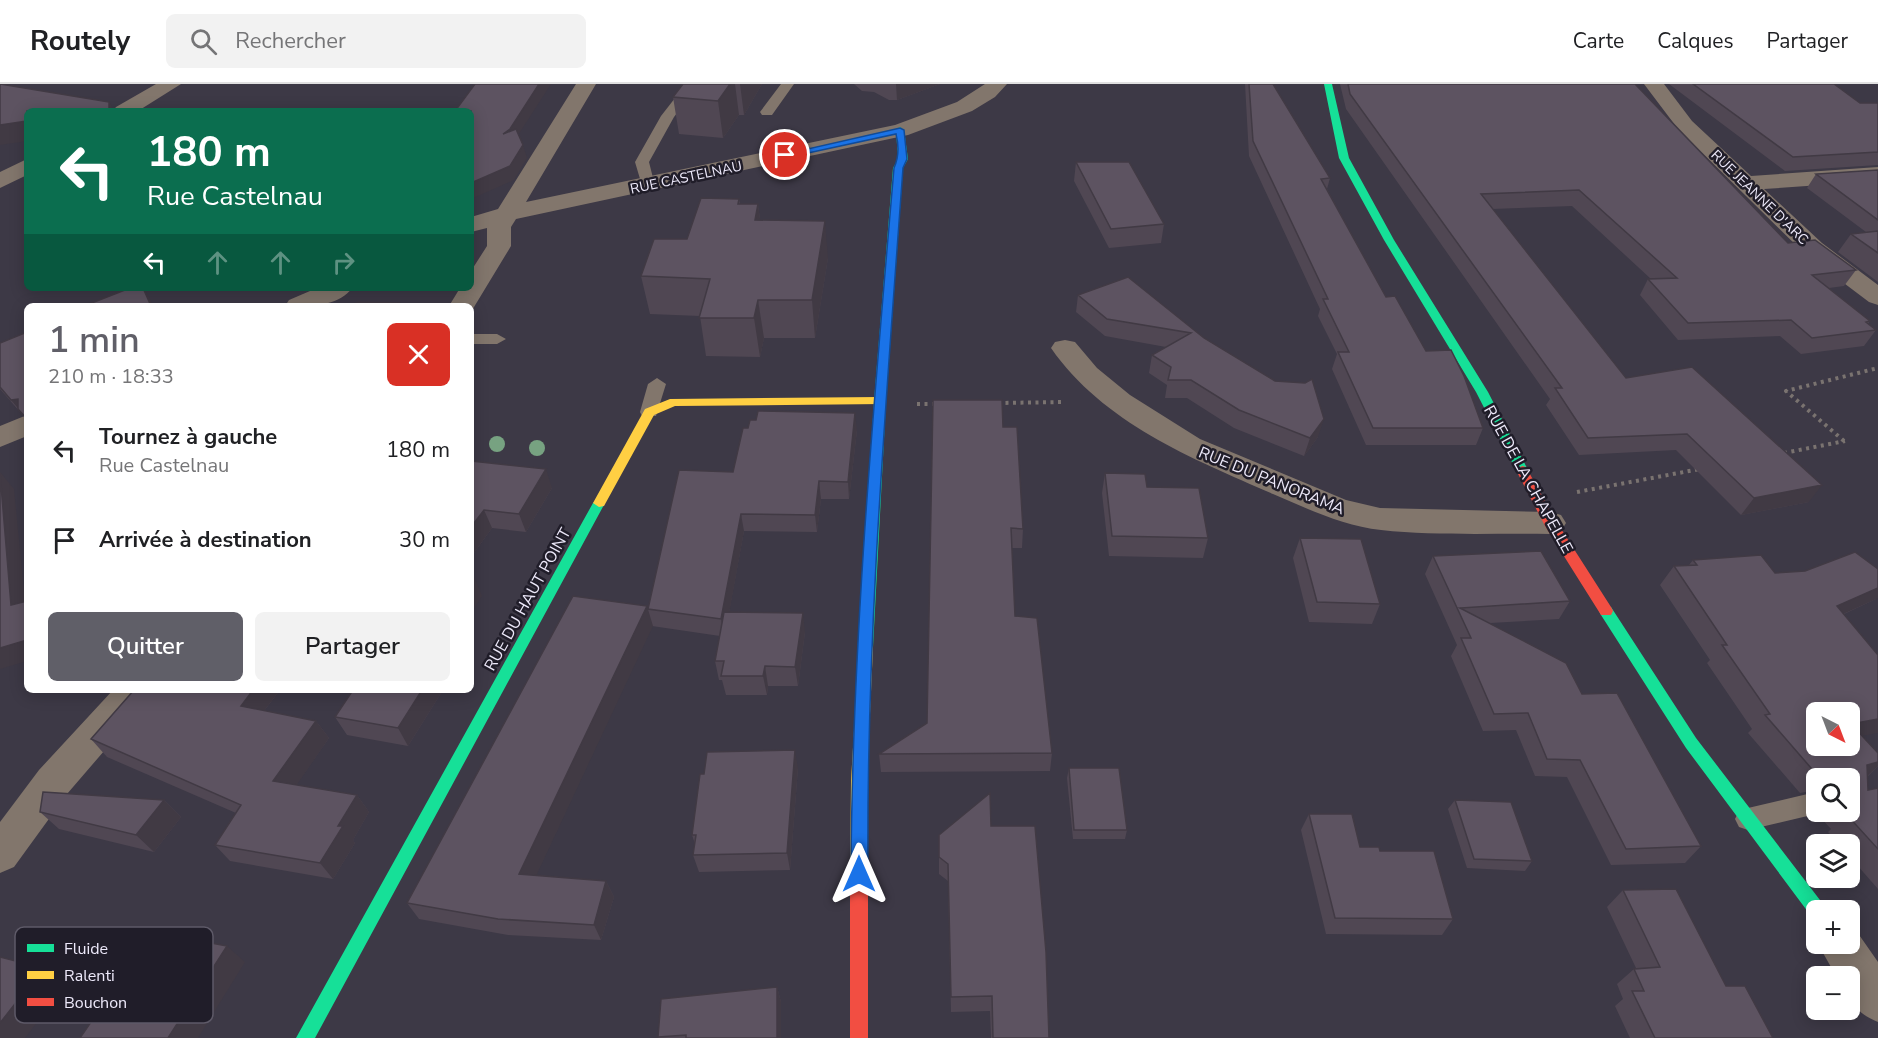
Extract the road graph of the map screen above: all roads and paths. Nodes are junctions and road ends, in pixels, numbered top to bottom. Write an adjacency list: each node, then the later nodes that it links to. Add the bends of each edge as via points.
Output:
1 (171, 84): 8 (street)
2 (586, 84): 16 (street)
3 (693, 84): 15 (lane, via 668,116 642,162)
4 (788, 84): 9 (lane)
5 (998, 84): 10 (street, RUE CASTELNAU, via 960,108)
6 (1328, 84): 38 (street, RUE DE LA CHAPELLE, via 1344,158 1482,392)
7 (1654, 84): 14 (street, RUE JEANNE D'ARC, via 1685,125)
8 (128, 108)
9 (767, 112)
10 (900, 130): 15 (street, RUE CASTELNAU); 27 (street, via 903,159 898,168)
11 (24, 168): 13 (street)
12 (1878, 174): 14 (street)
13 (1, 180)
14 (1748, 183): 20 (street, RUE JEANNE D'ARC, via 1813,248)
15 (648, 186): 16 (street, RUE CASTELNAU)
16 (509, 213): 17 (street, RUE CASTELNAU); 18 (street, via 499,227 499,246)
17 (474, 224)
18 (474, 287)
19 (332, 291): 21 (street)
20 (1878, 297)
21 (305, 303)
22 (474, 339): 23 (lane)
23 (497, 339)
24 (1065, 348): 38 (street, RUE DU PANORAMA, via 1106,390 1189,446 1338,509 1380,519)
25 (1878, 368): 35 (path, via 1786,391 1845,441)
26 (657, 384): 32 (lane)
27 (880, 401): 32 (street, via 674,402); 47 (street, via 859,781)
28 (1060, 402): 29 (path)
29 (992, 403)
30 (924, 404): 31 (path)
31 (947, 404)
32 (649, 412): 46 (street, RUE DU HAUT POINT)
33 (24, 426): 34 (street)
34 (0, 437)
35 (1776, 454)
36 (1706, 468): 37 (path)
37 (1568, 494)
38 (1550, 523): 41 (street, RUE DE LA CHAPELLE, via 1691,743)
39 (132, 693): 42 (street, via 53,782)
40 (1806, 805): 41 (lane)
41 (1748, 819): 43 (street, RUE DE LA CHAPELLE)
42 (0, 854)
43 (1809, 900)
44 (1846, 954): 45 (street)
45 (1878, 1000)
46 (305, 1038)
47 (859, 1038)

